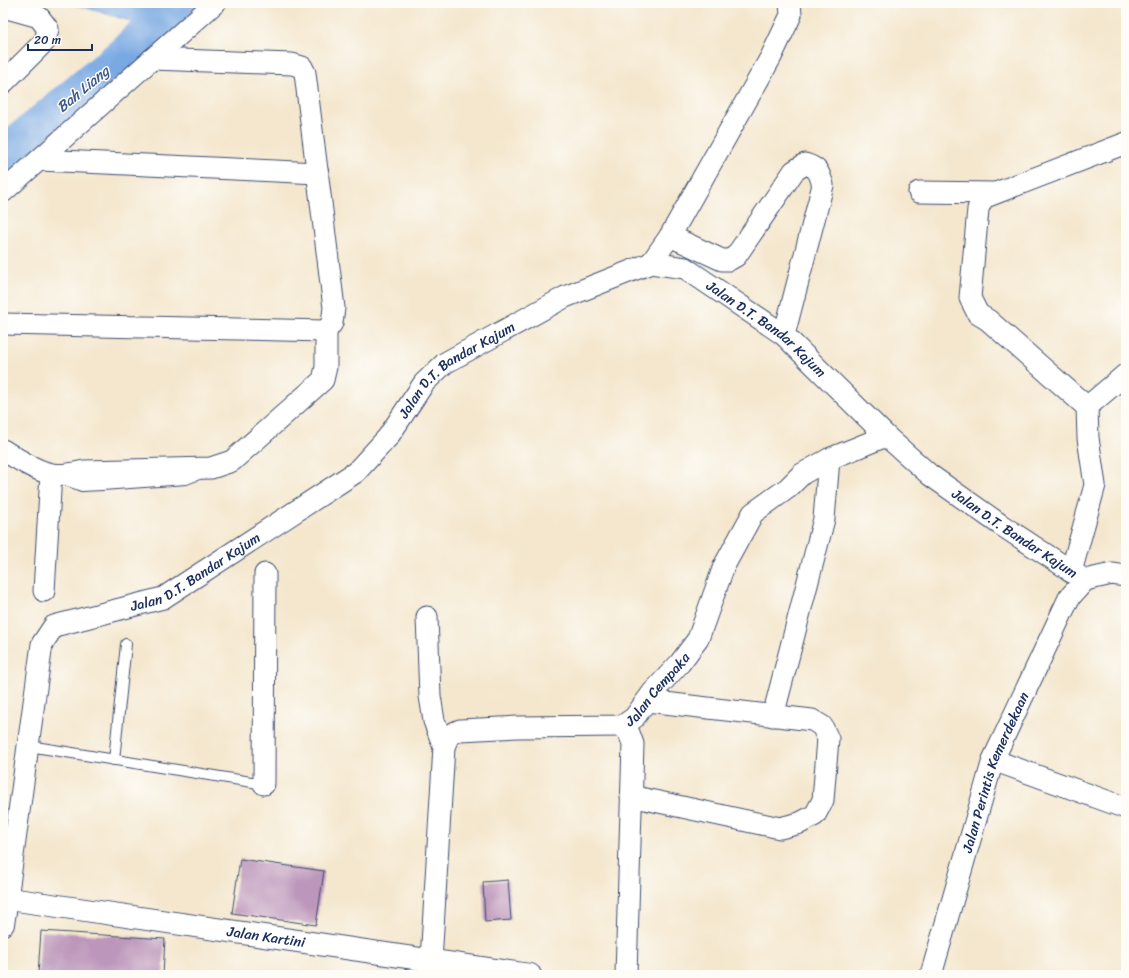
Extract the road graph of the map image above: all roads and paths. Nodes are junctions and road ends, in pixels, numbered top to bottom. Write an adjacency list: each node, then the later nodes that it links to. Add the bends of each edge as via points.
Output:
1 (215, 3): 4 (street)
2 (790, 3): 12 (street, via 791,15 771,57)
3 (3, 7): 5 (street, via 39,17 48,29 45,41)
4 (152, 59): 7 (street); 8 (street, via 292,64 302,67 305,73)
5 (3, 84)
6 (1126, 143): 11 (street)
7 (39, 160): 8 (street); 9 (street)
8 (318, 173): 15 (street, via 334,308 332,323)
9 (3, 192)
10 (919, 192): 11 (street)
11 (995, 193): 18 (street, via 983,198 978,209 970,298 978,314)
12 (670, 236): 13 (street); 16 (street, via 722,260 729,260 736,256 794,171 805,164 814,167 824,185)
13 (651, 263): 16 (street, Jalan D.T. Bandar Kajum, via 684,268); 32 (street, Jalan D.T. Bandar Kajum, via 565,297 445,363 424,383 388,437 356,472 163,598 54,626 42,644)
14 (3, 324): 15 (street)
15 (326, 331): 22 (street, via 326,367 323,380 232,461 211,468)
16 (784, 335): 19 (street, Jalan D.T. Bandar Kajum)
17 (1126, 374): 18 (street)
18 (1087, 407): 24 (street, via 1088,438 1095,485)
19 (886, 436): 21 (street, Jalan Cempaka); 24 (street, Jalan D.T. Bandar Kajum, via 930,475)
20 (3, 450): 22 (street)
21 (830, 459): 29 (street, Jalan Cempaka, via 802,474 788,488 753,513 724,566 698,639); 30 (street, via 824,519)
22 (51, 474): 26 (street)
23 (265, 574): 36 (street)
24 (1078, 576): 25 (street); 35 (street, Jalan Perintis Kemerdekaan)
25 (1126, 576)
26 (44, 591)
27 (428, 617): 33 (street, via 430,696 434,721)
28 (126, 644): 34 (lane)
29 (647, 701): 30 (street); 31 (street, Jalan Cempaka, via 634,718)
30 (772, 716): 37 (street, via 812,720 822,726 828,739 823,800 815,815 800,823 780,828)
31 (622, 726): 33 (street, Jalan Cempaka, via 460,730 449,735); 37 (street, via 629,733 633,744)
32 (29, 746): 34 (lane); 39 (street, Jalan D.T. Bandar Kajum)
33 (444, 747): 41 (street)
34 (114, 760): 36 (lane)
35 (993, 760): 38 (street); 44 (street, Jalan Perintis Kemerdekaan)
36 (264, 784)
37 (631, 796): 43 (street)
38 (1126, 808)
39 (5, 898): 40 (street); 41 (street, Jalan Kartini)
40 (3, 924)
41 (431, 961): 42 (street, Jalan Kartini)
42 (530, 975)
43 (626, 975)
44 (931, 975)

